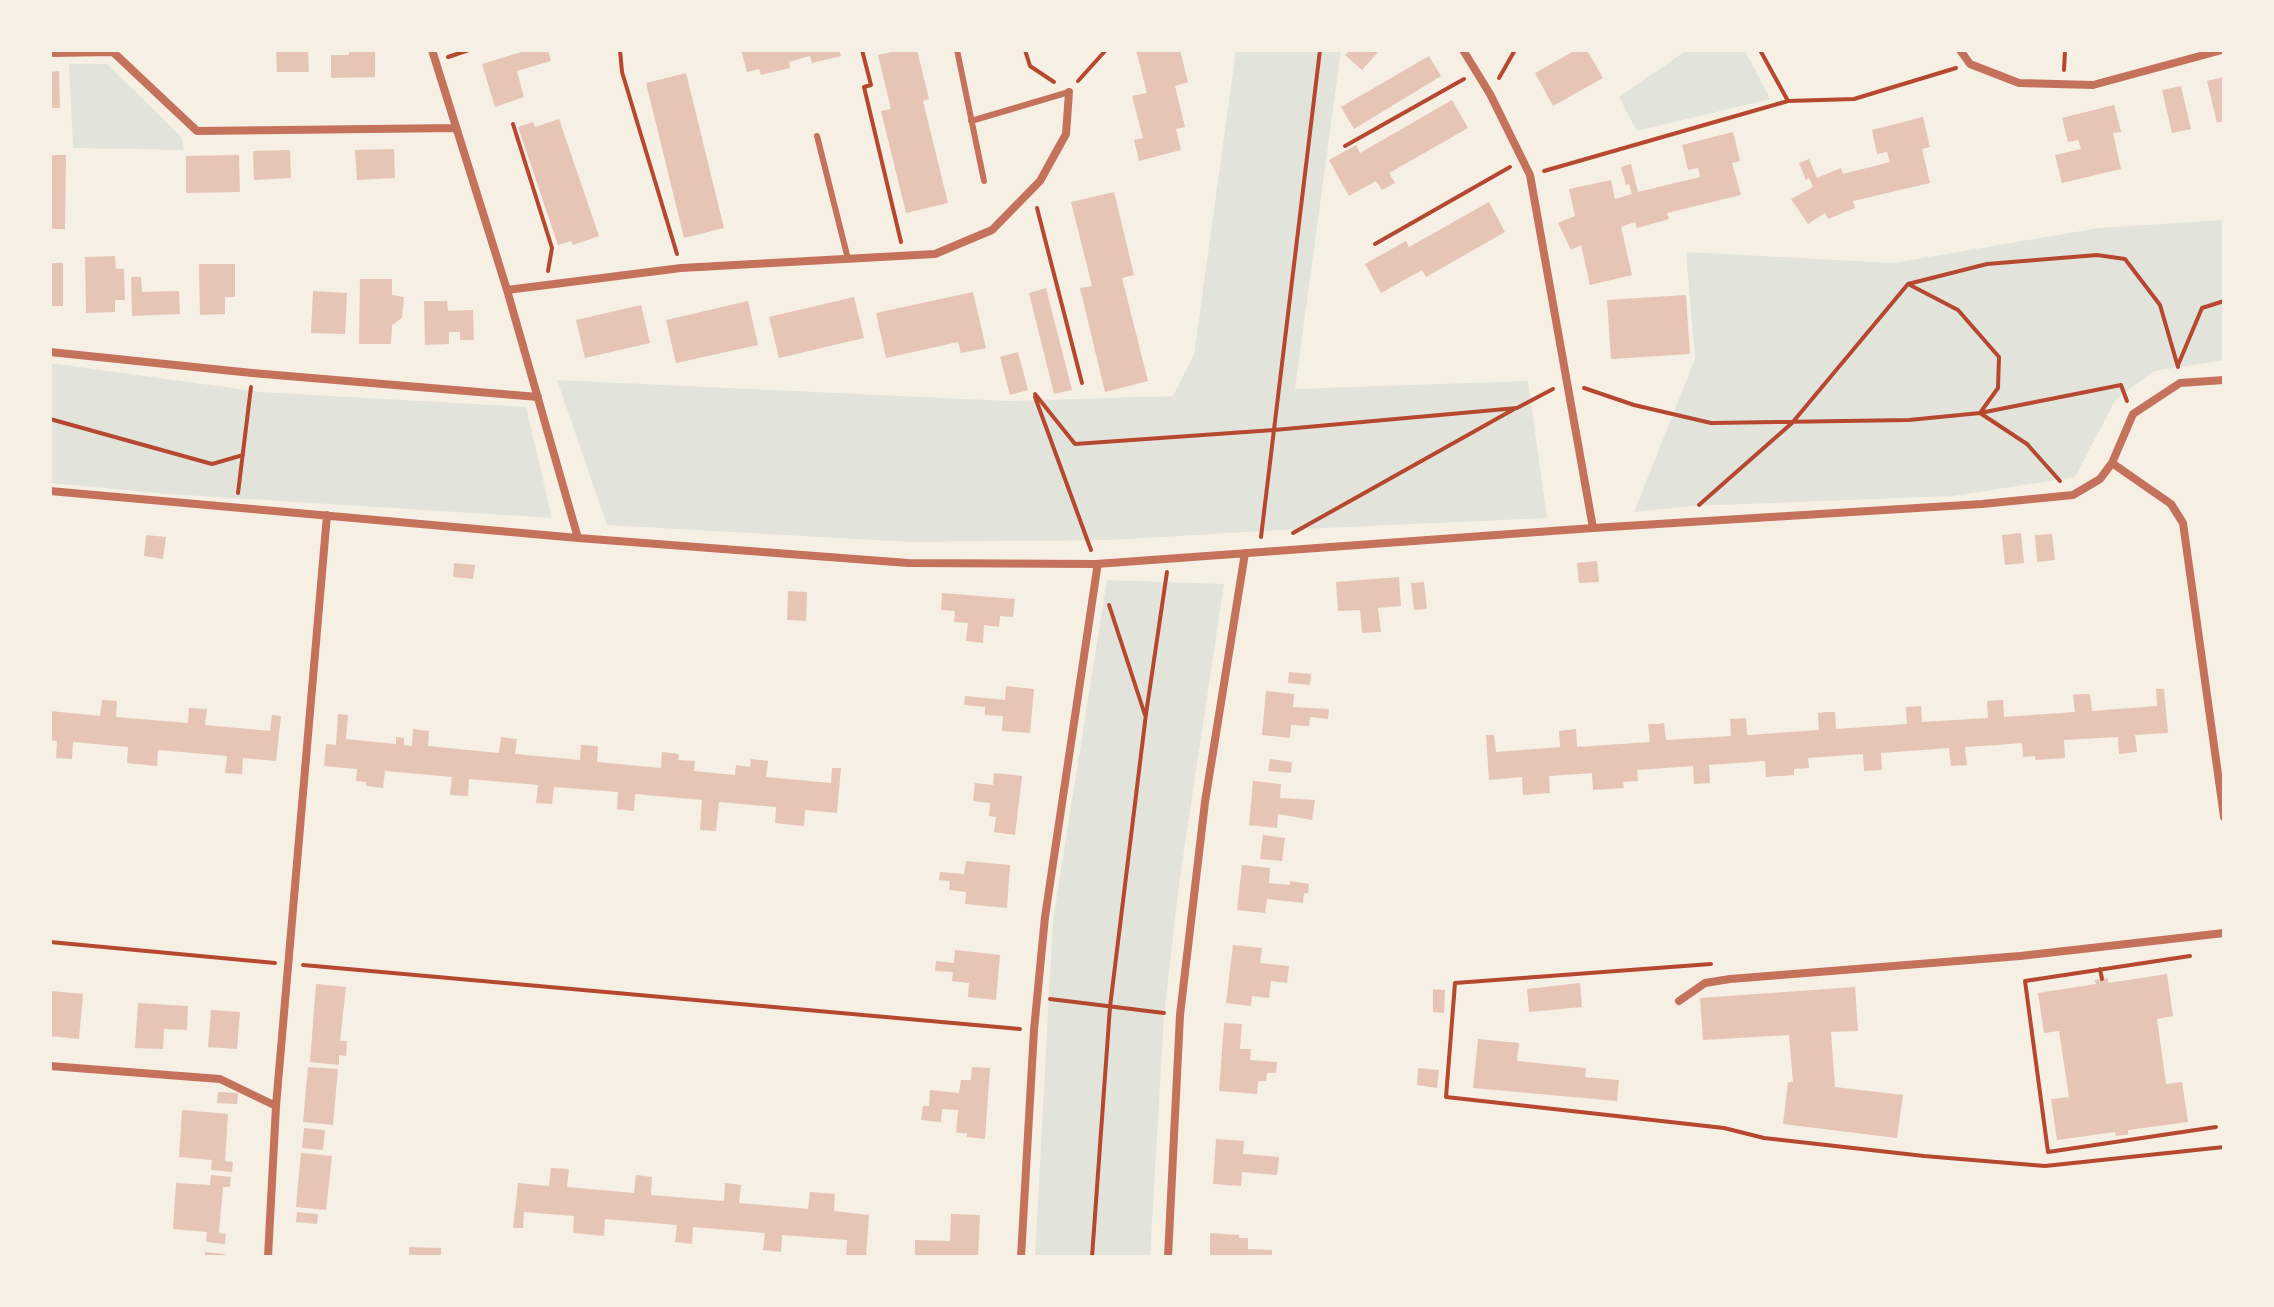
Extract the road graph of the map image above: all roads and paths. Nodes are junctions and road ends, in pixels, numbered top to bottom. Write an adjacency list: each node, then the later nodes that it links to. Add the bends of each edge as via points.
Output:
1 (432, 50): 21 (street)
2 (620, 50): 31 (path, via 622,72)
3 (862, 50): 29 (path, via 871,85 864,87)
4 (957, 50): 19 (lane)
5 (1025, 50): 16 (path, via 1030,66)
6 (1106, 50): 16 (path)
7 (1320, 50): 49 (path)
8 (1463, 50): 15 (street)
9 (1515, 50): 17 (path)
10 (1760, 50): 18 (path)
11 (1960, 50): 14 (street)
12 (2222, 50): 14 (street, via 2093,85 2019,83)
13 (50, 53): 21 (street, via 113,52 197,131)
14 (1970, 64): 18 (path, via 1854,99)
15 (1476, 72): 17 (street); 23 (path)
16 (1069, 92): 19 (lane); 27 (street, via 1066,134)
17 (1490, 94): 24 (street)
18 (1788, 101): 25 (path)
19 (971, 121): 26 (lane)
20 (513, 124): 33 (path, via 552,248)
21 (456, 128): 34 (street)
22 (817, 136): 30 (lane)
23 (1345, 146)
24 (1522, 160): 25 (street); 28 (path)
25 (1530, 175): 41 (street)
26 (984, 181)
27 (1032, 189): 29 (street, via 992,230 935,254); 40 (path)
28 (1375, 244)
29 (904, 256): 30 (street)
30 (848, 259): 31 (street)
31 (681, 268): 33 (street)
32 (1908, 284): 37 (path, via 1987,264 2097,255 2125,259 2160,305); 45 (path, via 1958,310 1999,357 1998,388); 48 (path)
33 (546, 285): 34 (street)
34 (507, 290): 43 (street)
35 (2224, 301): 37 (path, via 2202,308)
36 (50, 352): 38 (street)
37 (2178, 365): 42 (path)
38 (252, 373): 43 (street); 50 (path)
39 (2224, 380): 42 (street)
40 (1082, 383)
41 (1567, 383): 44 (path); 48 (path, via 1711,423); 57 (street)
42 (2180, 383): 46 (street)
43 (538, 397): 59 (street)
44 (1517, 408): 49 (path); 58 (path)
45 (1980, 413): 46 (path, via 2121,385); 48 (path); 53 (path, via 2027,444)
46 (2133, 414): 51 (street)
47 (50, 419): 50 (path, via 212,464)
48 (1792, 423): 56 (path)
49 (1274, 430): 60 (path); 63 (path, via 1075,444 1035,394)
50 (243, 455): 54 (path)
51 (2112, 463): 53 (street, via 2100,479); 66 (street, via 2171,504 2183,523)
52 (50, 491): 54 (street)
53 (2073, 495): 56 (street)
54 (237, 507): 55 (street)
55 (327, 515): 59 (street); 70 (street)
56 (1679, 523): 57 (street)
57 (1593, 528): 60 (street)
58 (1286, 537)
59 (578, 538): 63 (street, via 908,563)
60 (1259, 552): 61 (street)
61 (1245, 553): 62 (street); 76 (street, via 1205,802)
62 (1169, 558): 63 (street); 65 (path)
63 (1096, 564): 77 (street)
64 (1107, 599): 65 (path)
65 (1146, 718): 75 (path)
66 (2224, 817)
67 (2224, 933): 74 (street, via 1730,979 1705,983)
68 (50, 942): 70 (path)
69 (2190, 956): 72 (path)
70 (287, 964): 77 (path); 79 (street)
71 (1713, 964): 81 (path, via 1455,983 1446,1097 1724,1128 1764,1138 2045,1166)
72 (2100, 969): 73 (path); 80 (path, via 2025,981 2048,1152)
73 (2102, 979)
74 (1679, 1001)
75 (1110, 1007): 76 (path); 77 (path, via 1050,999); 84 (path)
76 (1180, 1015): 85 (street)
77 (1034, 1030): 83 (street)
78 (50, 1066): 79 (street, via 220,1079)
79 (276, 1106): 82 (street)
80 (2216, 1127)
81 (2224, 1147)
82 (268, 1257)
83 (1021, 1257)
84 (1092, 1257)
85 (1168, 1257)

